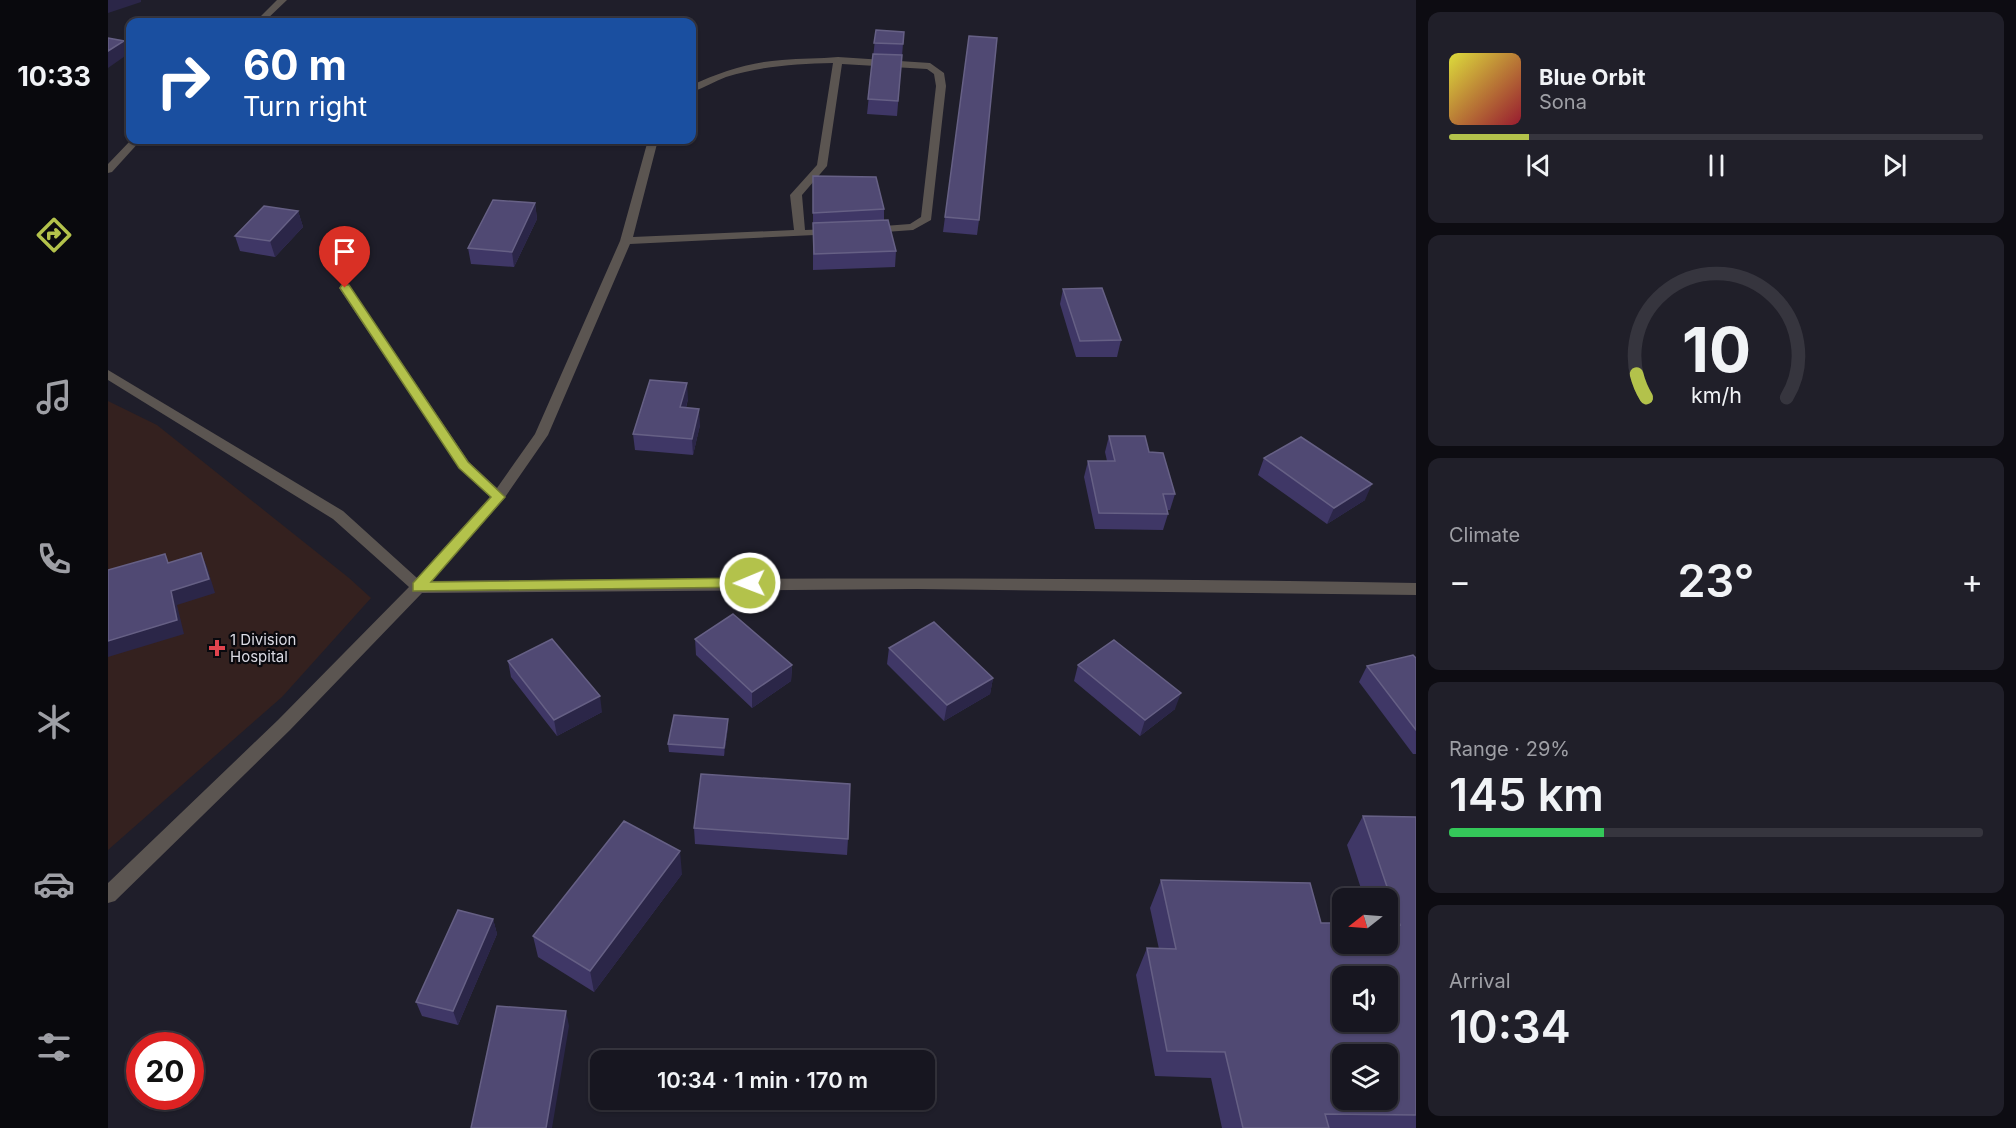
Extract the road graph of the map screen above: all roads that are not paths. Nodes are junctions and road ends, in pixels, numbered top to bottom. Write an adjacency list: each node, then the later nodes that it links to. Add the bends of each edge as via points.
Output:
1 (282, 0): 2 (lane)
2 (263, 18)
3 (838, 60): 4 (lane, via 766,64 710,78); 8 (lane, via 822,166 796,195); 8 (lane, via 930,66 939,73 941,86 927,218 914,227)
4 (696, 87)
5 (132, 144): 7 (lane)
6 (652, 144): 9 (lane)
7 (108, 170)
8 (800, 233): 9 (lane)
9 (626, 241): 12 (lane, via 541,435)
10 (345, 288): 12 (lane, via 464,465)
11 (108, 374): 13 (lane, via 338,515)
12 (498, 497): 13 (lane)
13 (418, 587): 14 (lane, via 1154,582); 15 (lane, via 284,725)
14 (1416, 589)
15 (108, 895)

